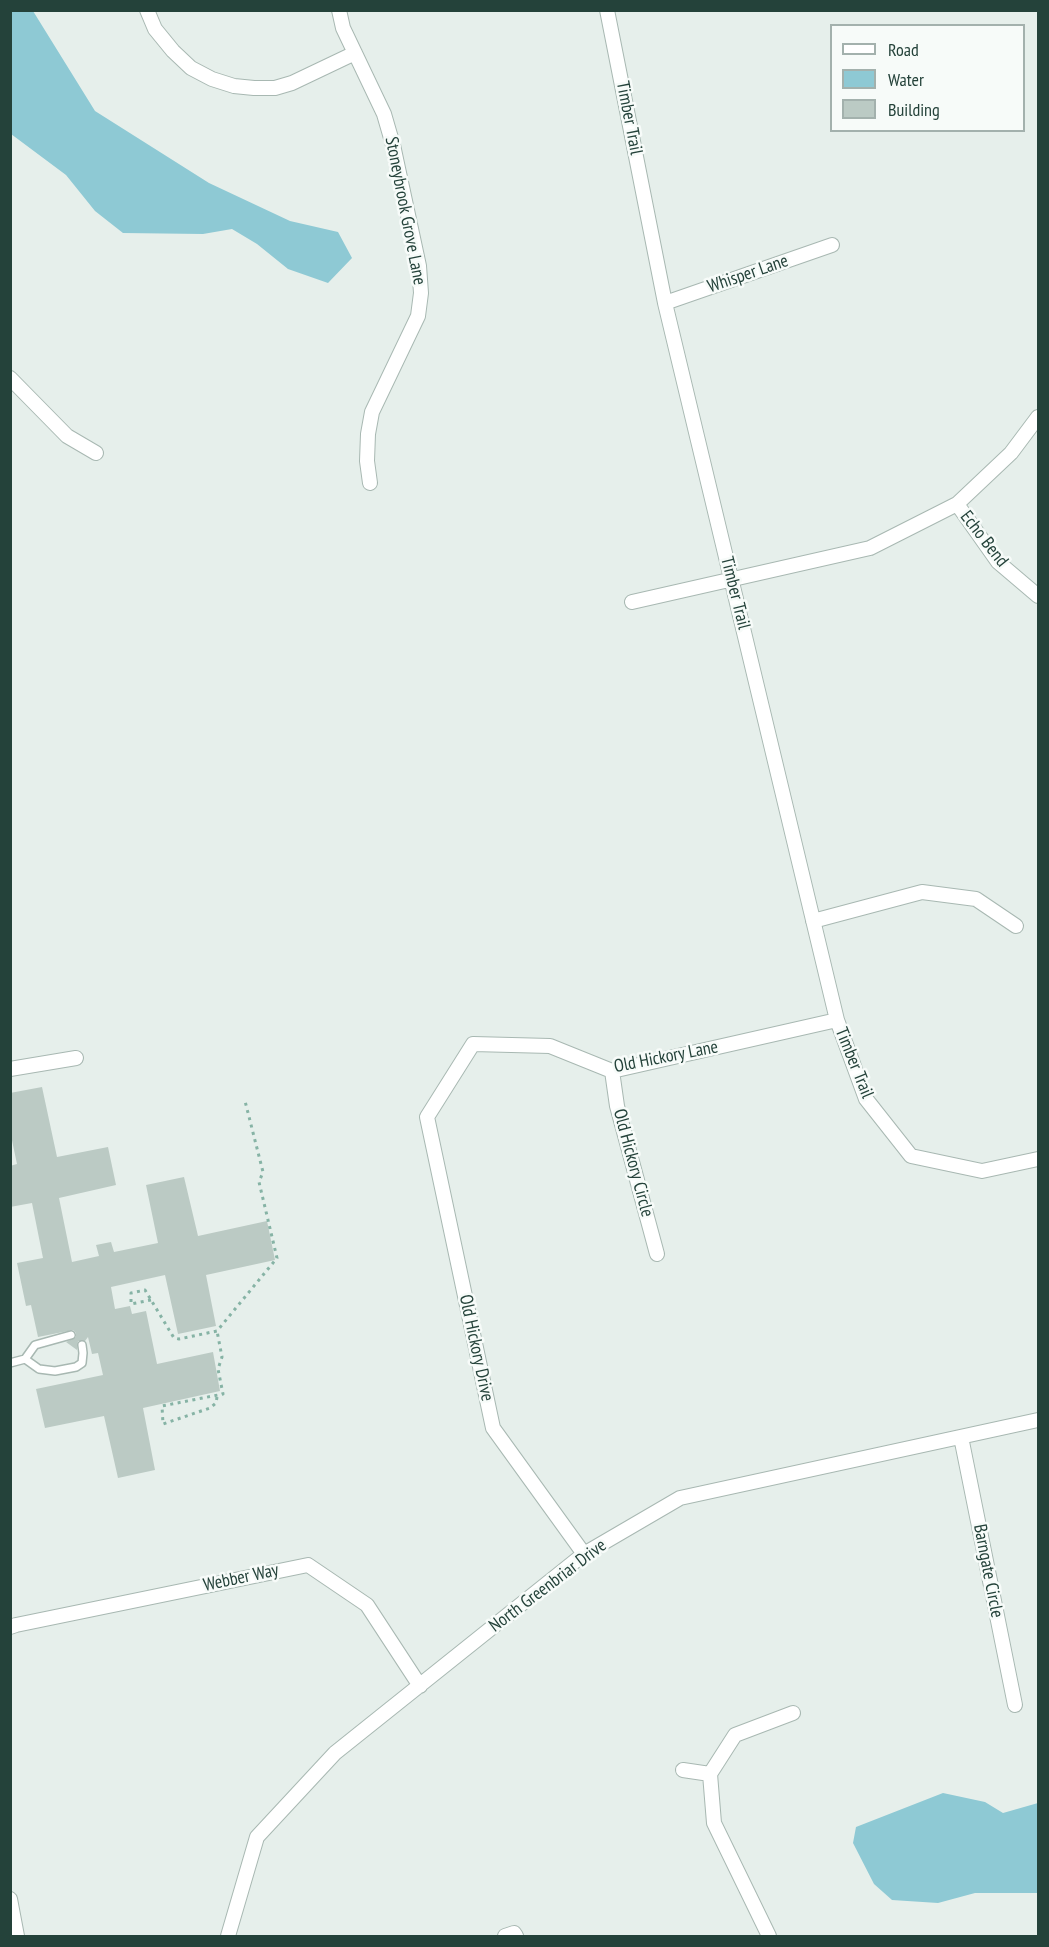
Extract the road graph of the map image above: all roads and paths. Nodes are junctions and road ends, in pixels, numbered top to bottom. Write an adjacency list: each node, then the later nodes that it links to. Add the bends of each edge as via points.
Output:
1 (147, 10): 4 (street, via 155,29 191,68 234,86 275,88)
2 (339, 10): 4 (street, Stoneybrook Grove Lane)
3 (607, 10): 6 (street, Timber Trail)
4 (355, 53): 10 (street, Stoneybrook Grove Lane, via 384,114 393,145 422,293 418,316 372,412 367,461)
5 (832, 244): 6 (street, Whisper Lane)
6 (665, 303): 12 (street, Timber Trail)
7 (10, 378): 9 (street, via 67,436)
8 (1038, 417): 11 (street, via 1011,453)
9 (96, 453)
10 (370, 483)
11 (957, 504): 12 (street, via 870,548); 13 (street, Echo Bend, via 998,561)
12 (732, 579): 14 (street); 15 (street, Timber Trail)
13 (1038, 596)
14 (632, 602)
15 (813, 921): 16 (street, via 922,892 975,899); 17 (street, Timber Trail)
16 (1016, 926)
17 (837, 1020): 20 (street, Old Hickory Lane); 23 (street, Timber Trail, via 866,1099 910,1156 982,1171)
18 (76, 1058): 19 (street)
19 (10, 1069)
20 (612, 1071): 22 (street, Old Hickory Lane, via 550,1046 473,1044); 24 (street, Old Hickory Circle, via 617,1106)
21 (245, 1101): 26 (path, via 263,1172 259,1182 277,1258)
22 (427, 1117): 34 (street, Old Hickory Drive, via 493,1428)
23 (1038, 1159)
24 (657, 1254)
25 (151, 1300): 25 (path, via 145,1290 131,1293 131,1304); 26 (path, via 174,1338)
26 (217, 1331): 31 (path, via 223,1395)
27 (70, 1335): 29 (lane, via 35,1345)
28 (82, 1345): 29 (lane, via 82,1363 76,1367 39,1369)
29 (25, 1359): 30 (lane)
30 (10, 1363)
31 (217, 1397): 31 (path, via 162,1406 163,1424 210,1408)
32 (1038, 1420): 33 (street, North Greenbriar Drive)
33 (961, 1437): 34 (street, North Greenbriar Drive, via 680,1498); 37 (street, Barngate Circle)
34 (584, 1554): 36 (street, North Greenbriar Drive)
35 (10, 1627): 36 (street, Webber Way, via 308,1565 367,1605)
36 (420, 1686): 43 (street, North Greenbriar Drive, via 335,1754 257,1837)
37 (1015, 1705)
38 (793, 1713): 40 (street, via 735,1735)
39 (683, 1770): 40 (street)
40 (710, 1774): 46 (street, via 714,1823)
41 (10, 1899): 42 (street)
42 (17, 1936)
43 (228, 1936)
44 (505, 1936): 45 (street)
45 (516, 1936)
46 (769, 1936)

